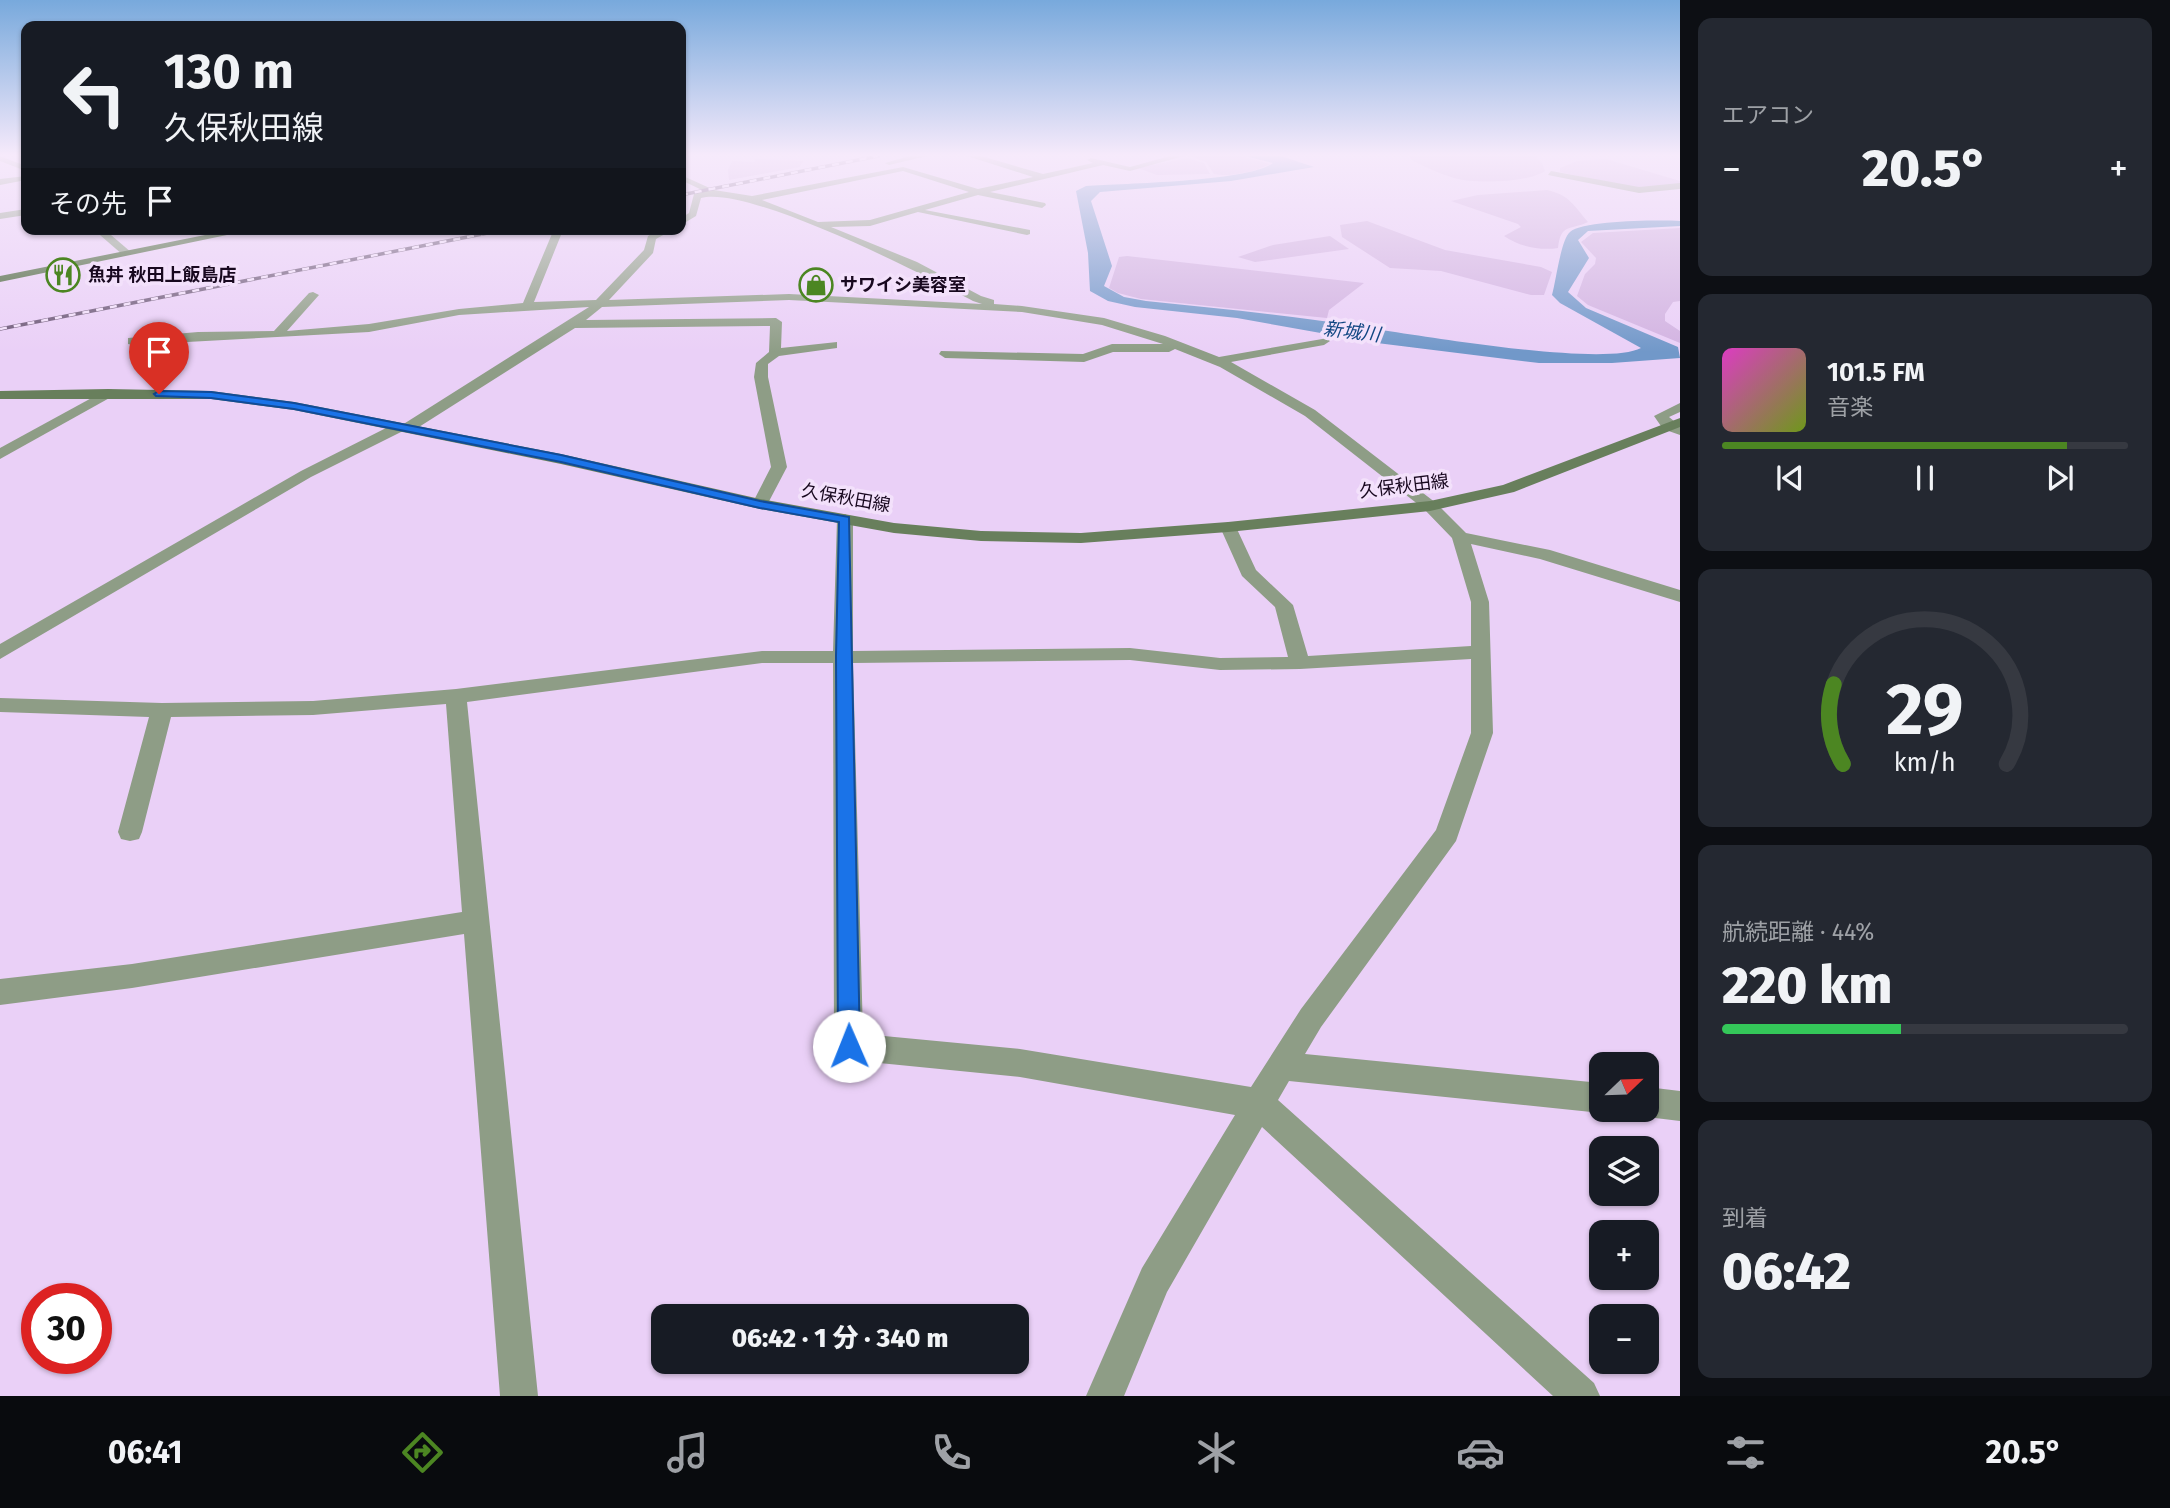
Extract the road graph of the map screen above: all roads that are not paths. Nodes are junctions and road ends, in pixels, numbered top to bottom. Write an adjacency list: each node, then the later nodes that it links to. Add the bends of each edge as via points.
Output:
1 (807, 221): 4 (street)
2 (877, 221): 4 (street)
3 (968, 221): 5 (street)
4 (816, 225): 15 (street, via 913,264 977,299)
5 (1027, 232)
6 (105, 235): 10 (street)
7 (220, 235): 10 (highway)
8 (556, 235): 14 (street)
9 (657, 235): 13 (street, via 651,238 649,251)
10 (127, 253): 11 (highway)
11 (0, 279)
12 (313, 295): 17 (street)
13 (597, 305): 14 (street); 15 (street, via 789,297); 16 (street)
14 (527, 306): 17 (street, via 369,328)
15 (1023, 309): 21 (street, via 1104,322)
16 (573, 324): 22 (street, via 776,322); 29 (street)
17 (277, 335): 18 (street)
18 (132, 341)
19 (1324, 341): 24 (street)
20 (833, 345): 22 (street)
21 (1185, 349): 23 (street, via 1112,348 1084,358); 24 (street)
22 (775, 353): 31 (street, via 762,363 761,377 779,467)
23 (945, 354)
24 (1218, 361): 32 (street, via 1310,413)
25 (108, 393): 26 (main road, 久保秋田線); 29 (main road, 久保秋田線, via 211,395 294,406); 30 (street)
26 (0, 395)
27 (1680, 407): 28 (street, via 1661,416)
28 (1676, 426): 32 (main road, 久保秋田線, via 1508,489)
29 (402, 429): 31 (main road, 久保秋田線, via 561,459); 38 (street, via 306,474)
30 (0, 454)
31 (760, 505): 33 (main road, 久保秋田線)
32 (1430, 506): 34 (main road, 久保秋田線); 35 (street)
33 (845, 519): 34 (main road, 久保秋田線, via 981,536 1081,538); 39 (street)
34 (1228, 527): 40 (street, via 1248,572 1284,605)
35 (1460, 537): 36 (street, via 1544,554); 37 (street, via 1480,602)
36 (1680, 596)
37 (1481, 652): 40 (street); 47 (street, via 1482,733 1447,834 1311,1018)
38 (0, 653)
39 (843, 656): 40 (street, via 1130,654 1220,664); 41 (street, via 762,657); 50 (street, via 849,1046 1020,1063)
40 (1300, 663)
41 (456, 696): 43 (street, via 313,708); 45 (street)
42 (0, 705): 43 (street)
43 (162, 710): 44 (street)
44 (130, 832)
45 (475, 920): 46 (street, via 132,976); 52 (street)
46 (0, 992)
47 (1281, 1066): 48 (street); 50 (street)
48 (1589, 1097)
49 (1659, 1103): 51 (street)
50 (1260, 1104): 53 (street, via 1154,1280); 54 (street)
51 (1680, 1106)
52 (519, 1396)
53 (1105, 1396)
54 (1581, 1396)

